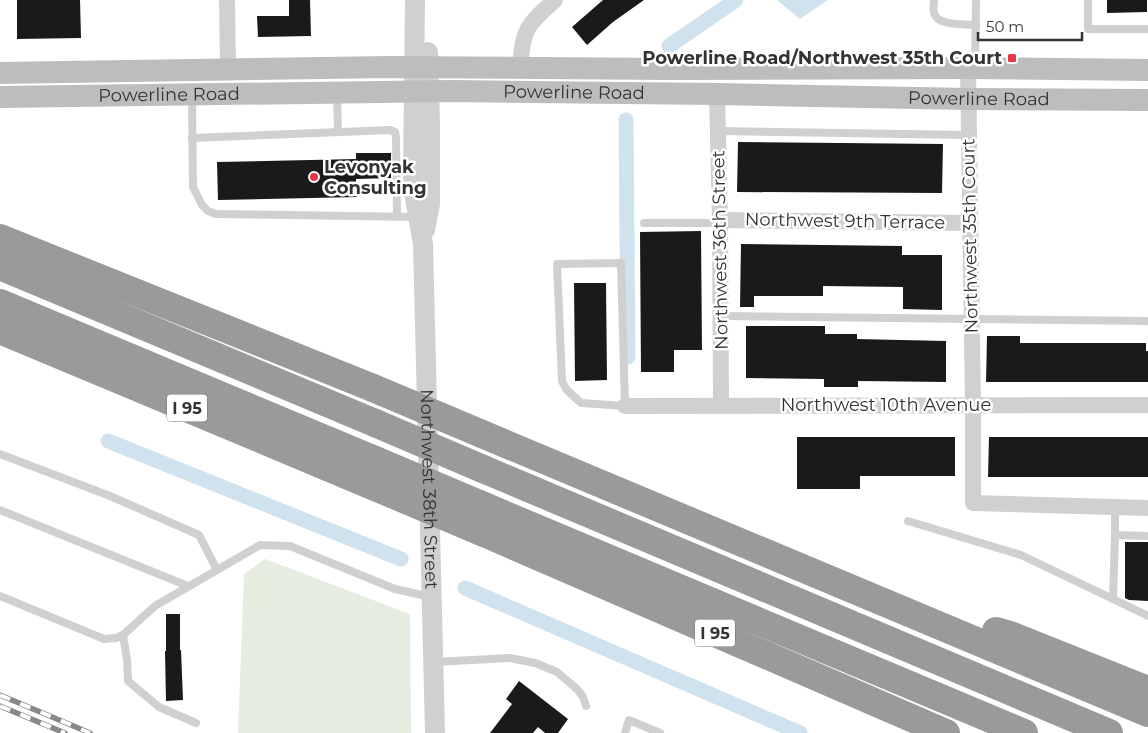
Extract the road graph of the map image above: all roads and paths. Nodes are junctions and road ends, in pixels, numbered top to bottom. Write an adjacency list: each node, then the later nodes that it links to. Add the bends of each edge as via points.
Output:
1 (227, 0): 13 (street)
2 (415, 0): 10 (street, Northwest 38th Street)
3 (427, 0): 10 (street, Northwest 38th Street)
4 (555, 0): 11 (street, via 527,29 522,42)
5 (934, 0): 8 (lane, via 934,13 939,20)
6 (976, 0): 8 (lane)
7 (1088, 0): 9 (lane, via 1088,29)
8 (976, 25): 12 (lane)
9 (1148, 29)
10 (422, 67): 11 (main road, Powerline Road); 13 (main road, Powerline Road); 17 (street, Northwest 38th Street)
11 (520, 68): 12 (main road, Powerline Road)
12 (972, 68): 14 (main road, Powerline Road); 23 (street, Northwest 35th Court)
13 (228, 70): 15 (main road, Powerline Road)
14 (1148, 70)
15 (75, 72): 16 (main road, Powerline Road); 22 (main road, via 37,84)
16 (0, 73)
17 (422, 92): 18 (main road, Powerline Road); 19 (main road, Powerline Road); 30 (street, Northwest 38th Street, via 413,173); 35 (street, Northwest 38th Street, via 430,204)
18 (337, 93): 20 (main road, Powerline Road); 25 (lane)
19 (717, 94): 23 (main road, Powerline Road); 26 (street, Northwest 36th Street)
20 (192, 95): 22 (main road, Powerline Road); 28 (lane)
21 (0, 97): 22 (main road, Powerline Road)
22 (26, 97)
23 (968, 99): 24 (main road, Powerline Road); 27 (street, Northwest 35th Court)
24 (1148, 100)
25 (338, 132): 28 (lane); 29 (lane, via 394,132)
26 (718, 132): 27 (lane); 31 (street, Northwest 36th Street)
27 (968, 135): 33 (street, Northwest 35th Court)
28 (192, 138): 29 (lane, via 193,187 208,211 216,214)
29 (397, 217): 30 (lane)
30 (419, 218): 35 (street, Northwest 38th Street)
31 (720, 222): 32 (lane); 33 (street, Northwest 9th Terrace); 38 (street, Northwest 36th Street)
32 (644, 223)
33 (970, 223): 39 (street, Northwest 35th Court)
34 (0, 238): 63 (highway, bridge, via 373,388 888,604 1010,635)
35 (423, 244): 57 (street, Northwest 38th Street)
36 (0, 266): 61 (highway, bridge)
37 (0, 302): 50 (highway, bridge, via 375,460)
38 (720, 316): 39 (lane); 42 (street, Northwest 36th Street)
39 (972, 318): 40 (lane); 43 (street, Northwest 35th Court)
40 (1148, 321)
41 (0, 330): 50 (highway, I 95, bridge, via 374,487)
42 (721, 405): 43 (street, Northwest 10th Avenue); 45 (street, Northwest 10th Avenue)
43 (974, 405): 44 (street, Northwest 10th Avenue); 47 (street, Northwest 35th Court, via 973,503)
44 (1148, 405)
45 (625, 406): 45 (lane, via 621,263 557,264 562,381 581,403)
46 (0, 454): 54 (lane, via 110,496 199,535)
47 (1115, 507): 48 (street); 52 (lane)
48 (1148, 508)
49 (0, 510): 55 (lane)
50 (484, 520): 69 (highway, I 95); 70 (highway)
51 (908, 521): 58 (lane, via 1021,555)
52 (1115, 536): 53 (lane); 58 (lane)
53 (1148, 536)
54 (217, 570): 55 (lane); 57 (lane, via 260,545 290,546 395,590)
55 (188, 586): 60 (lane, via 155,606)
56 (0, 596): 60 (lane, via 104,639)
57 (431, 597): 62 (street, Northwest 38th Street)
58 (1113, 599): 59 (lane)
59 (1148, 616)
60 (123, 635): 65 (lane, via 128,681 159,707)
61 (923, 655): 63 (highway); 71 (highway)
62 (432, 662): 64 (lane, via 510,658 535,663 557,672 577,689); 66 (street, Northwest 38th Street)
63 (1147, 705)
64 (586, 706)
65 (196, 723)
66 (435, 733)
67 (625, 733): 68 (lane, via 629,720)
68 (660, 733)
69 (946, 733)
70 (1024, 733)
71 (1109, 733)

